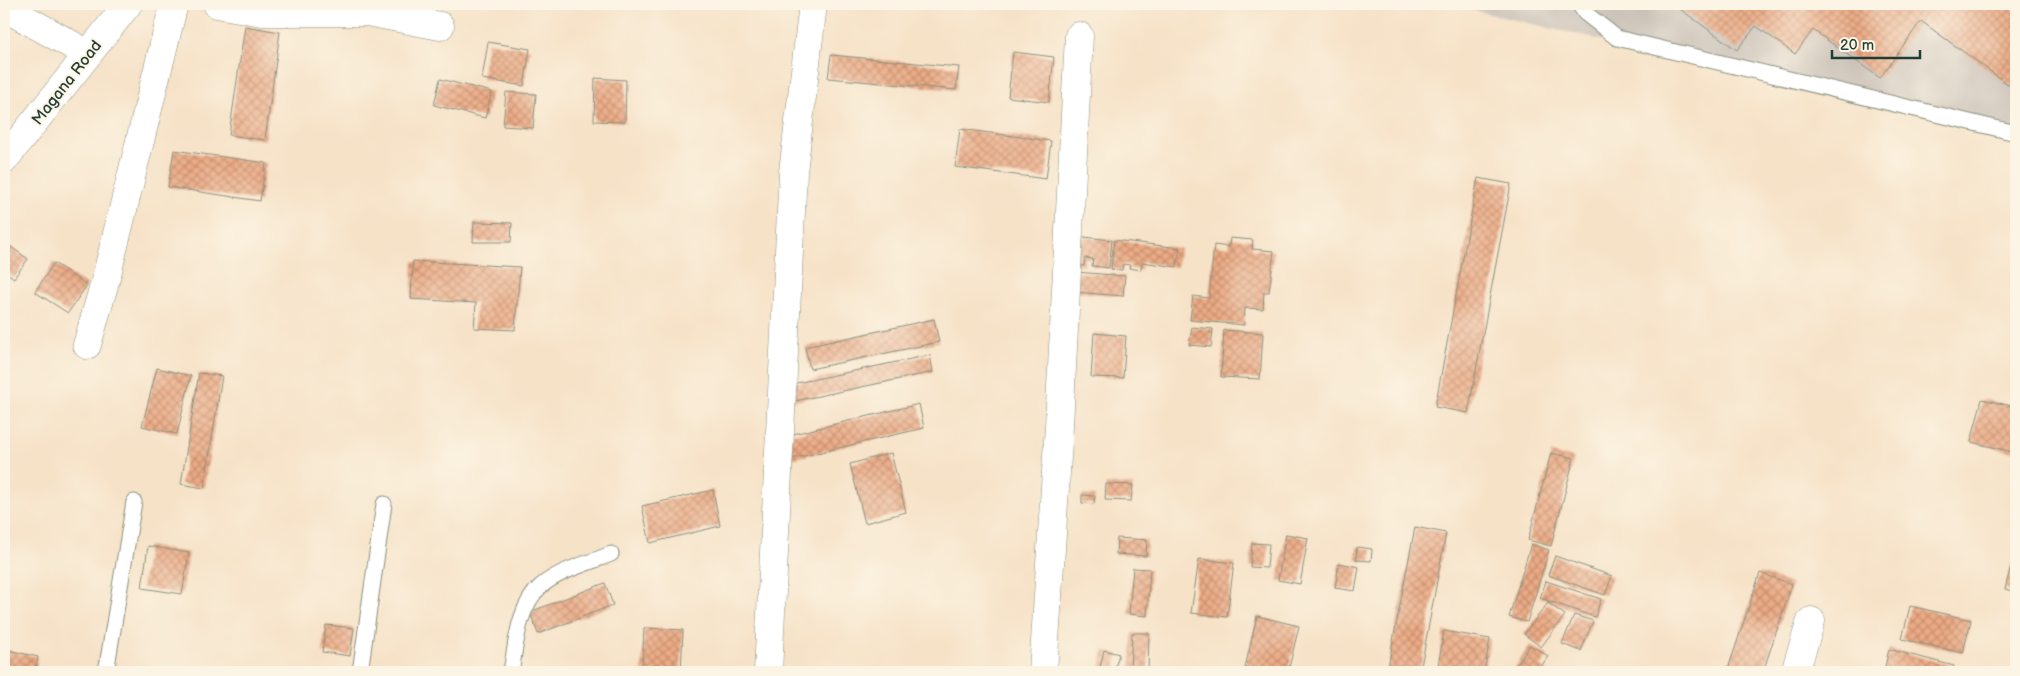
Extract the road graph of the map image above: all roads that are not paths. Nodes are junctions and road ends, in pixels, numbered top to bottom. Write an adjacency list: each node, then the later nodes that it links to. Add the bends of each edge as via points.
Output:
1 (128, 4): 9 (street, Magana Road)
2 (174, 4): 12 (street)
3 (217, 4): 7 (street, via 262,12 367,12)
4 (813, 4): 20 (street, via 793,172)
5 (1579, 4): 10 (lane, via 1585,13 1617,38)
6 (4, 7): 9 (street)
7 (440, 26)
8 (1079, 36): 21 (street)
9 (88, 54): 11 (street, Magana Road)
10 (2016, 133)
11 (4, 160)
12 (87, 345)
13 (134, 502): 17 (lane)
14 (384, 504): 18 (lane)
15 (611, 554): 19 (lane, via 555,577 540,587 530,600 519,629)
16 (1811, 621): 22 (street)
17 (106, 672)
18 (360, 672)
19 (511, 672)
20 (768, 672)
21 (1043, 672)
22 (1795, 672)

